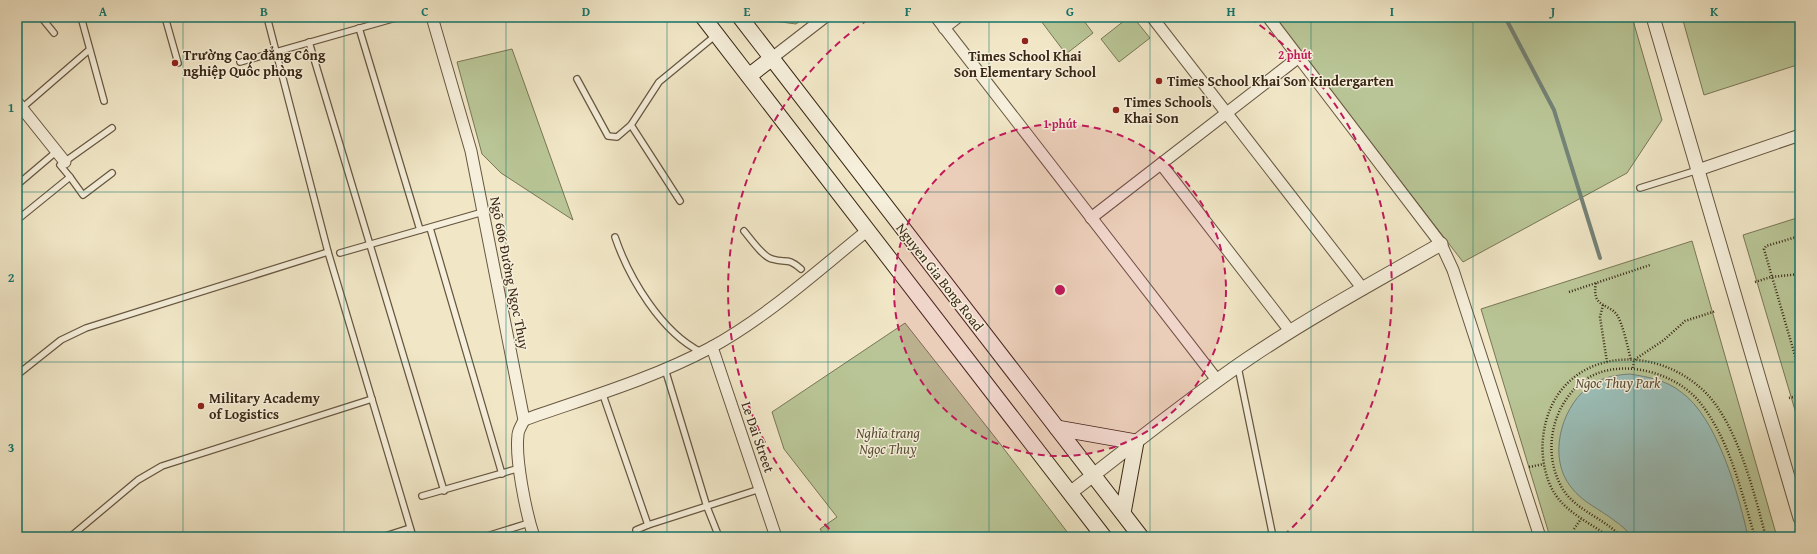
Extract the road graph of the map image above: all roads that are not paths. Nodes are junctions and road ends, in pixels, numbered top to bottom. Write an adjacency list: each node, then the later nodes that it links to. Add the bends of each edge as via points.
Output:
1 (41, 17): 17 (lane)
2 (80, 17): 20 (lane)
3 (165, 17): 25 (lane)
4 (267, 17): 21 (lane)
5 (399, 17): 15 (lane)
6 (432, 17): 43 (street, Ngõ 606 Đường Ngọc Thụy, via 469,144)
7 (703, 17): 18 (main road, Nguyen Gia Bong Road)
8 (740, 17): 23 (main road, Nguyen Gia Bong Road)
9 (825, 17): 23 (street)
10 (936, 17): 16 (street)
11 (958, 17): 16 (street)
12 (1152, 17): 30 (street)
13 (1268, 17): 22 (street)
14 (1653, 17): 37 (street)
15 (359, 28): 19 (lane); 47 (lane)
16 (944, 28): 44 (street)
17 (54, 33)
18 (717, 35): 26 (main road, Nguyen Gia Bong Road); 31 (lane, via 659,82)
19 (309, 42): 21 (lane); 51 (lane)
20 (89, 50): 28 (lane); 29 (lane)
21 (276, 52): 24 (lane); 53 (lane)
22 (1299, 57): 30 (street); 52 (street)
23 (772, 58): 26 (main road); 67 (main road, Nguyen Gia Bong Road)
24 (240, 62)
25 (178, 63)
26 (749, 76): 48 (main road, Nguyen Gia Bong Road)
27 (577, 79): 31 (lane, via 608,136 617,137)
28 (104, 101)
29 (19, 107): 34 (street)
30 (1227, 113): 36 (street); 56 (street)
31 (631, 126): 42 (lane)
32 (112, 128): 35 (lane)
33 (1800, 135): 37 (street)
34 (56, 151): 35 (street); 40 (lane)
35 (65, 162): 39 (lane, via 60,165)
36 (1161, 164): 44 (street); 57 (street)
37 (1698, 170): 41 (lane); 78 (street)
38 (112, 173): 39 (lane, via 83,195)
39 (70, 178): 45 (lane)
40 (17, 185)
41 (1640, 188)
42 (680, 201)
43 (483, 212): 46 (lane); 66 (street, Ngõ 606 Đường Ngọc Thụy)
44 (1091, 218): 63 (street)
45 (17, 220)
46 (430, 228): 47 (lane); 70 (lane)
47 (420, 230): 51 (lane)
48 (868, 230): 58 (street, via 768,309); 74 (main road, Nguyen Gia Bong Road)
49 (744, 231): 55 (lane, via 771,259 791,261)
50 (615, 237): 59 (lane, via 622,257 643,295 675,333)
51 (370, 244): 54 (lane); 73 (lane)
52 (1441, 244): 56 (street); 93 (street, via 1453,270)
53 (328, 252): 62 (lane, via 86,328 61,340); 65 (lane)
54 (340, 253)
55 (801, 269)
56 (1363, 289): 57 (street)
57 (1290, 331): 60 (street)
58 (712, 347): 59 (street); 72 (street, Le Dai Street)
59 (701, 353): 61 (street)
60 (1238, 366): 63 (street); 92 (lane)
61 (665, 368): 64 (street); 76 (lane)
62 (17, 375)
63 (1217, 380): 68 (street)
64 (602, 392): 66 (street); 80 (lane)
65 (372, 399): 81 (lane); 82 (lane, via 162,466 138,480)
66 (524, 420): 69 (street, Ngõ 606 Đường Ngọc Thụy, via 518,433)
67 (1057, 428): 68 (main road); 71 (main road, Nguyen Gia Bong Road)
68 (1136, 442): 71 (street); 77 (main road)
69 (520, 468): 70 (lane); 79 (street, Ngõ 606 Đường Ngọc Thụy)
70 (502, 474): 73 (lane)
71 (1093, 475): 74 (street); 77 (main road, Nguyen Gia Bong Road)
72 (760, 489): 76 (lane); 89 (street, Le Dai Street)
73 (444, 491): 75 (lane)
74 (1070, 493): 90 (main road, Nguyen Gia Bong Road)
75 (422, 496)
76 (707, 507): 80 (lane); 88 (lane)
77 (1123, 513): 91 (main road, Nguyen Gia Bong Road)
78 (1800, 518)
79 (530, 523): 85 (lane); 86 (street, Ngõ 606 Đường Ngọc Thụy)
80 (648, 525): 87 (lane, via 636,530)
81 (410, 528): 83 (lane); 84 (lane)
82 (70, 537)
83 (382, 537)
84 (413, 537)
85 (484, 537)
86 (534, 537)
87 (638, 537)
88 (719, 537)
89 (776, 537)
90 (1104, 537)
91 (1141, 537)
92 (1273, 537)
93 (1540, 537)

